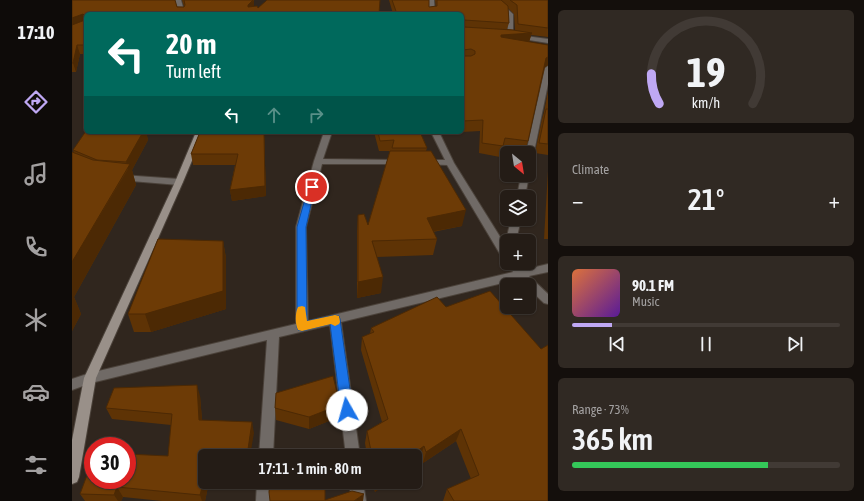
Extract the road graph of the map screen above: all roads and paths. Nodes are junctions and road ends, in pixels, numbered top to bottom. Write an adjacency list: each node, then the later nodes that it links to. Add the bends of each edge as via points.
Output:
1 (178, 0): 4 (street)
2 (431, 0): 5 (street)
3 (502, 7): 7 (street, via 510,14)
4 (181, 12)
5 (432, 12)
6 (503, 35): 7 (street)
7 (511, 36): 8 (street)
8 (548, 41)
9 (548, 68): 10 (street)
10 (538, 114): 11 (street); 15 (street)
11 (548, 116)
12 (199, 134): 19 (main road)
13 (327, 134): 16 (street)
14 (436, 134): 17 (street)
15 (531, 146)
16 (318, 161): 17 (street); 26 (street, via 302,227)
17 (450, 163): 20 (street)
18 (116, 177): 19 (street)
19 (180, 182): 28 (main road)
20 (500, 245)
21 (548, 268): 23 (street)
22 (517, 270): 23 (street)
23 (520, 274): 24 (street); 25 (street)
24 (548, 300)
25 (335, 319): 26 (street); 31 (street)
26 (302, 327): 27 (street)
27 (273, 334): 28 (street); 30 (street)
28 (90, 378): 29 (street); 32 (main road)
29 (72, 385)
30 (266, 449)
31 (352, 449)
32 (72, 477)
33 (264, 489): 35 (street)
34 (357, 489): 36 (street)
35 (263, 501)
36 (359, 501)

